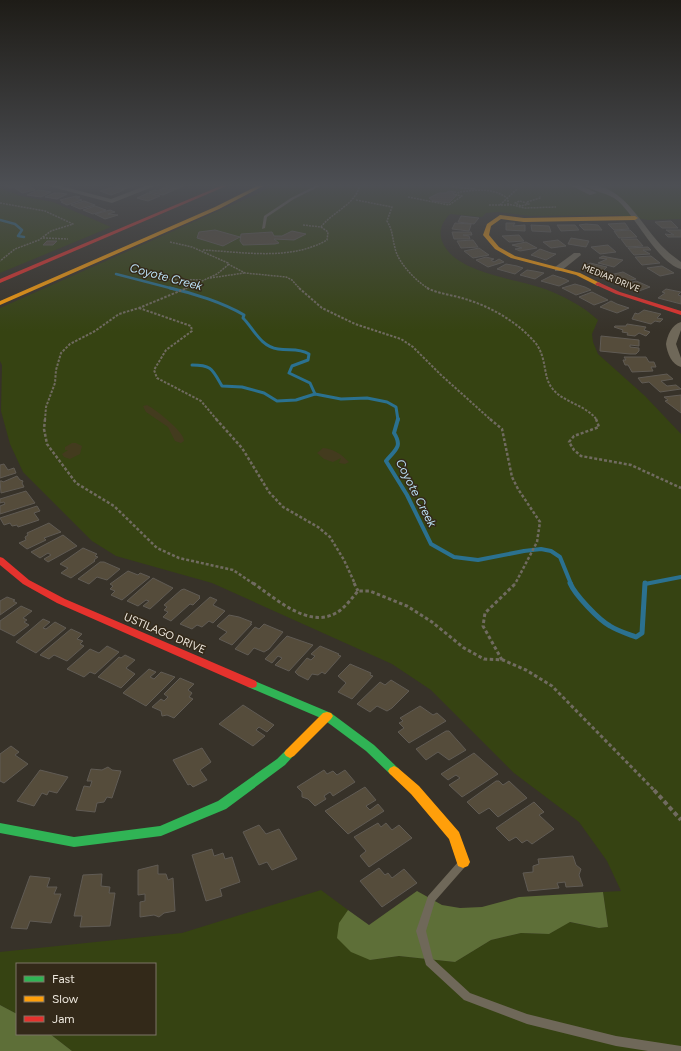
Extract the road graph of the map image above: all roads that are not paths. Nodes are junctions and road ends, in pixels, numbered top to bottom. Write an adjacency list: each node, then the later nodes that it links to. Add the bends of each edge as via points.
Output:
1 (114, 233): 8 (street)
2 (160, 233): 9 (street)
3 (487, 233): 7 (street, MEDIAR DRIVE, via 486,236 497,248 513,257)
4 (648, 233): 6 (street)
5 (577, 254): 7 (street)
6 (681, 266)
7 (558, 269): 10 (street, MEDIAR DRIVE, via 592,280 627,296)
8 (0, 282)
9 (0, 303)
10 (681, 313)
11 (681, 325): 12 (street, via 670,340 674,357)
12 (681, 364)
13 (0, 560): 14 (street, USTILAGO DRIVE, via 26,582 61,601)
14 (326, 716): 15 (street, via 281,762 222,805 161,831 74,842); 16 (street, USTILAGO DRIVE, via 370,748 415,790 454,836)
15 (0, 828)
16 (463, 862): 17 (lane, via 431,899 421,931 429,962 467,997 527,1019 616,1041)
17 (681, 1050)

